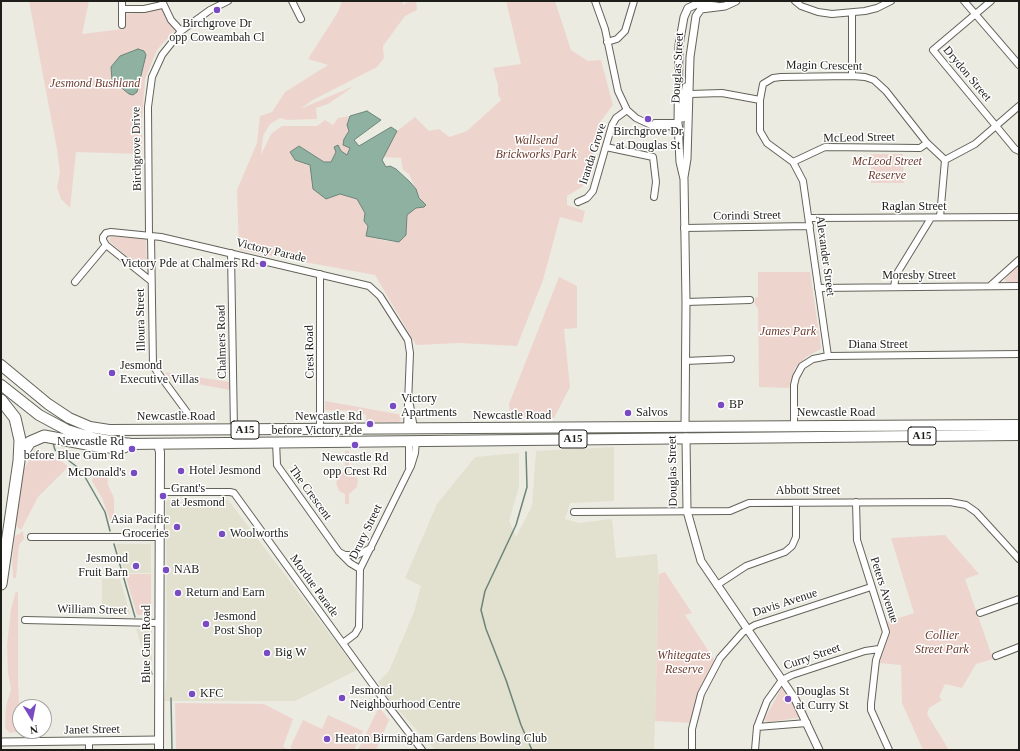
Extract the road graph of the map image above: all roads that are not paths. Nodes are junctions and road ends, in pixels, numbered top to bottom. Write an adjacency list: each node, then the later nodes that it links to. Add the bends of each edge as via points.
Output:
1 (122, 1): 13 (street)
2 (228, 1): 18 (street, Birchgrove Drive, via 210,10)
3 (292, 1): 16 (street)
4 (595, 1): 19 (street)
5 (634, 1): 19 (street, via 625,31 617,39)
6 (736, 1): 12 (street, via 728,5)
7 (795, 1): 14 (street, via 818,12)
8 (891, 1): 14 (street, via 877,8)
9 (964, 1): 15 (street)
10 (991, 1): 15 (street, Drydon Street)
11 (162, 3): 13 (street, via 144,9); 18 (street, via 171,20)
12 (715, 4): 20 (street, Douglas Street, via 698,12); 27 (street, Douglas Street, via 692,5 684,18 678,56)
13 (122, 9): 17 (street)
14 (852, 13): 22 (street)
15 (975, 14): 21 (street); 28 (street, Drydon Street, via 933,50)
16 (301, 19)
17 (122, 25)
18 (181, 31): 44 (street, Birchgrove Drive, via 162,55 149,91)
19 (607, 42): 26 (street, via 618,91)
20 (690, 57): 23 (street, Douglas Street); 27 (street)
21 (1019, 65)
22 (852, 76): 24 (street, Magin Crescent, via 773,78 763,84); 29 (street, Magin Crescent, via 865,77 879,84)
23 (690, 94): 24 (street, via 722,93); 32 (street, Douglas Street)
24 (760, 100): 34 (street, Magin Crescent, via 760,131 767,143)
25 (1019, 106): 28 (street)
26 (627, 110): 27 (street, via 644,122); 30 (street, Iranda Grove, via 616,118 612,125)
27 (679, 125): 32 (street); 35 (street, Douglas Street, via 680,162)
28 (996, 126): 31 (street, Drydon Street, via 1015,150); 33 (street, via 976,144)
29 (927, 143): 33 (street, Magin Crescent); 34 (street, McLeod Street, via 920,148 825,147)
30 (606, 148): 36 (street, via 653,158 656,182); 37 (street, Iranda Grove, via 593,192)
31 (1019, 151)
32 (687, 159): 35 (street, Douglas Street)
33 (944, 160): 41 (street)
34 (793, 162): 39 (street, Alexander Street, via 804,181)
35 (684, 180): 43 (street, Douglas Street)
36 (654, 197)
37 (578, 202)
38 (1019, 217): 41 (street, Raglan Street)
39 (809, 218): 40 (street, Raglan Street); 42 (street, Alexander Street)
40 (932, 218): 41 (street, Raglan Street); 53 (street, via 896,275)
41 (940, 218)
42 (810, 226): 43 (street, Corindi Street); 54 (street, Alexander Street)
43 (684, 228): 56 (street, Douglas Street)
44 (150, 236): 45 (street, Victory Parade, via 109,232 103,238); 46 (street, Victory Parade); 49 (street, Illoura Street)
45 (106, 245): 49 (street); 50 (street, Victory Parade)
46 (231, 253): 48 (street, Victory Parade); 72 (street, Chalmers Road)
47 (1019, 260): 51 (street)
48 (320, 274): 68 (street, Crest Road); 69 (street, Victory Parade, via 363,283 374,289 408,340)
49 (151, 281): 64 (street, Illoura Street, via 153,366)
50 (75, 282)
51 (990, 286): 52 (street, Moresby Street); 53 (street, Moresby Street)
52 (1019, 286)
53 (894, 287): 54 (street, Moresby Street)
54 (818, 288): 58 (street, Alexander Street)
55 (750, 300): 56 (street)
56 (686, 302): 60 (street, Douglas Street)
57 (1019, 354): 58 (street, Diana Street)
58 (828, 356): 67 (street, Diana Street, via 813,359 802,366 796,377)
59 (732, 359): 60 (street)
60 (685, 361): 73 (street, Douglas Street)
61 (1, 365): 71 (highway, Newcastle Road / A15, via 55,408 82,424 109,430)
62 (1, 385): 77 (highway, Newcastle Road / A15, via 39,415 63,428 93,438)
63 (1, 400): 79 (highway, via 12,413 18,426)
64 (189, 415)
65 (1019, 425): 66 (highway, Newcastle Road / A15)
66 (978, 426): 67 (highway, Newcastle Road / A15); 70 (highway, A15)
67 (794, 427): 73 (highway, Newcastle Road / A15)
68 (320, 429): 69 (highway, Newcastle Road / A15); 72 (highway, Newcastle Road / A15)
69 (410, 429): 73 (highway, Newcastle Road / A15); 75 (highway)
70 (1019, 429)
71 (158, 430): 72 (highway, Newcastle Road / A15); 78 (highway)
72 (234, 430)
73 (685, 433): 74 (highway, Newcastle Road / A15); 75 (highway, Newcastle Road / A15); 83 (street, Douglas Street)
74 (1019, 435)
75 (412, 440): 76 (highway, Newcastle Road / A15); 87 (street, Drury Street, via 407,474)
76 (276, 441): 78 (highway, Newcastle Road / A15); 88 (street, The Crescent, via 277,465)
77 (129, 444): 78 (highway, Newcastle Road / A15); 79 (highway, via 124,447 103,447 42,437 27,444)
78 (158, 444): 80 (main road, Blue Gum Road); 86 (main road, Blue Gum Road, via 155,452 156,530)
79 (19, 461): 91 (highway)
80 (160, 492): 86 (main road, Blue Gum Road); 99 (street, Mordue Parade, via 234,493)
81 (796, 502): 82 (street, Abbott Street); 83 (street, Abbott Street, via 749,502 730,511); 92 (street, via 796,537 792,546 785,552 746,566)
82 (856, 502): 89 (street, Abbott Street, via 958,503 976,512); 93 (street, Peters Avenue, via 857,540)
83 (686, 511): 84 (street, Abbott Street); 92 (street, Douglas Street, via 701,561)
84 (574, 512)
85 (31, 537): 86 (street)
86 (159, 537): 97 (main road, Blue Gum Road)
87 (371, 548): 88 (street, via 357,555 345,555); 90 (street, Drury Street)
88 (340, 552): 90 (street, The Crescent)
89 (1019, 559)
90 (360, 569): 99 (street, Drury Street, via 359,627 355,634)
91 (1, 584)
92 (717, 585): 98 (street, Douglas Street)
93 (871, 587): 98 (street, Davis Avenue); 101 (street, Peters Avenue, via 886,632)
94 (1019, 600): 95 (street)
95 (980, 613)
96 (24, 620): 97 (street, William Street)
97 (159, 623): 106 (main road, Blue Gum Road)
98 (746, 628): 103 (street, Douglas Street); 112 (street, Davis Avenue, via 720,658 701,694 692,729)
99 (343, 643): 111 (street, Mordue Parade)
100 (1019, 647): 102 (street)
101 (879, 649): 103 (street, Curry Street); 115 (street, Peters Avenue, via 871,704)
102 (996, 656)
103 (782, 680): 104 (street, Douglas Street); 105 (street, Curry Street, via 767,701)
104 (807, 723): 105 (street); 114 (street, Douglas Street)
105 (757, 727): 113 (street, Curry Street)
106 (159, 740): 107 (street, Janet Street); 110 (main road, Blue Gum Road)
107 (89, 741): 108 (street, Janet Street); 109 (street)
108 (1, 742)
109 (89, 750)
110 (160, 750)
111 (422, 750)
112 (692, 750)
113 (755, 750)
114 (819, 750)
115 (890, 750)

